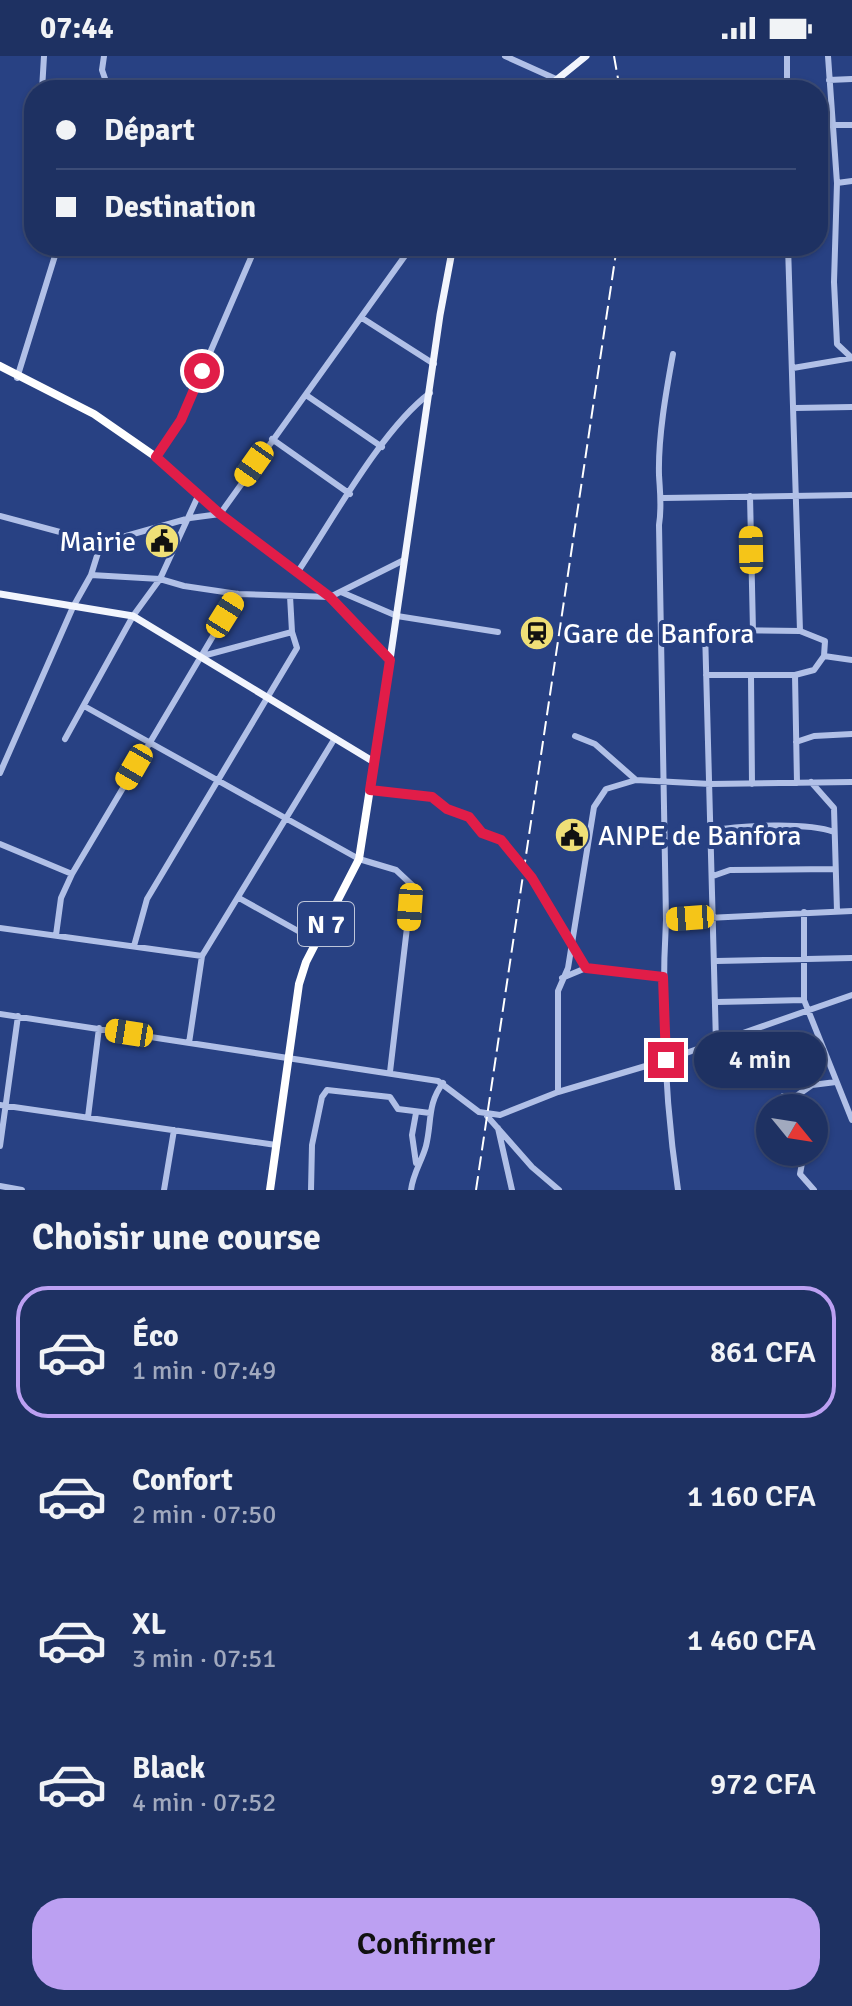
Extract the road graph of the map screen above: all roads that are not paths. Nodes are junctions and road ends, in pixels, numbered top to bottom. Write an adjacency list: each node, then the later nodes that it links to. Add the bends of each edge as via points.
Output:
1 (44, 56): 9 (street)
2 (104, 56): 10 (street)
3 (505, 56): 7 (street)
4 (586, 56): 7 (main road)
5 (787, 56): 11 (street)
6 (828, 56): 12 (street)
7 (556, 79)
8 (852, 79): 12 (street)
9 (43, 80)
10 (105, 80)
11 (787, 80)
12 (829, 80): 14 (street)
13 (828, 125): 14 (street)
14 (832, 125): 15 (street); 17 (street)
15 (852, 125)
16 (852, 181): 17 (street)
17 (837, 183): 25 (street, via 837,344)
18 (55, 256): 29 (street)
19 (252, 256): 36 (street, via 181,420)
20 (405, 256): 23 (street)
21 (451, 256): 26 (main road)
22 (788, 256): 28 (street)
23 (362, 318): 26 (street); 31 (street)
24 (673, 354): 42 (street, via 663,404)
25 (852, 358): 28 (street)
26 (434, 364): 30 (main road)
27 (0, 366): 29 (highway)
28 (793, 368): 33 (street)
29 (17, 378): 36 (highway, via 94,414)
30 (430, 393): 35 (street); 47 (main road)
31 (306, 395): 34 (street); 35 (street)
32 (852, 407): 33 (street)
33 (795, 408): 41 (street)
34 (272, 439): 38 (street); 43 (street)
35 (382, 447): 38 (street)
36 (156, 457): 37 (highway)
37 (199, 494): 43 (highway); 45 (street)
38 (350, 494): 48 (street)
39 (852, 495): 41 (street)
40 (750, 496): 41 (street); 42 (street); 59 (street)
41 (798, 497): 60 (street)
42 (663, 498): 84 (street)
43 (220, 514): 45 (street); 48 (highway)
44 (0, 516): 46 (street)
45 (190, 518): 46 (street); 50 (street)
46 (101, 543): 49 (street)
47 (404, 560): 51 (street); 58 (main road)
48 (299, 570): 55 (highway)
49 (91, 575): 50 (street); 56 (street)
50 (160, 579): 53 (street); 57 (street)
51 (341, 592): 55 (street); 58 (street)
52 (0, 594): 56 (main road)
53 (238, 594): 54 (street); 64 (street)
54 (290, 596): 55 (street); 61 (street)
55 (330, 597): 65 (highway)
56 (73, 607): 57 (main road); 79 (street)
57 (133, 616): 64 (main road); 71 (street)
58 (397, 616): 62 (street); 65 (main road)
59 (753, 631): 60 (street); 67 (street, via 705,630)
60 (800, 631): 63 (street, via 825,641)
61 (292, 632): 64 (street); 70 (street, via 297,648)
62 (498, 632)
63 (824, 656): 66 (street); 68 (street, via 814,670)
64 (199, 657): 70 (main road); 76 (street)
65 (390, 660): 78 (highway, N 7)
66 (852, 660)
67 (706, 675): 69 (street); 86 (street)
68 (795, 675): 69 (street); 77 (street)
69 (751, 676): 87 (street)
70 (269, 698): 74 (main road); 81 (street)
71 (84, 706): 75 (street); 76 (street)
72 (852, 734): 77 (street)
73 (575, 736): 80 (street, via 595,744)
74 (335, 738): 78 (main road); 89 (street)
75 (65, 739)
76 (149, 741): 81 (street); 95 (street)
77 (796, 742): 85 (street)
78 (374, 762): 88 (highway, N 7)
79 (0, 773)
80 (636, 780): 84 (street); 107 (street, via 606,789 594,807)
81 (217, 781): 89 (street); 106 (street, via 147,899)
82 (811, 782): 83 (street); 85 (street); 91 (street, via 834,808)
83 (852, 782)
84 (663, 783): 86 (street); 102 (street)
85 (797, 783): 87 (street)
86 (710, 784): 87 (street); 90 (street)
87 (752, 784)
88 (370, 790): 93 (highway, N 7); 107 (street, via 432,797 469,817 482,833 501,840 532,878)
89 (285, 820): 93 (street); 97 (street)
90 (711, 831): 91 (street, via 819,826); 96 (street)
91 (834, 832): 94 (street)
92 (0, 844): 95 (street)
93 (359, 859): 105 (highway, N 7); 126 (street, via 396,870 412,885)
94 (835, 869): 96 (street, via 730,870); 98 (street)
95 (72, 874): 104 (street, via 61,898)
96 (713, 876): 101 (street)
97 (239, 898): 105 (street); 108 (street)
98 (837, 911): 99 (street); 100 (street)
99 (852, 911)
100 (804, 912): 101 (street); 111 (street)
101 (714, 917): 102 (street); 110 (street)
102 (666, 920): 113 (street)
103 (0, 928): 104 (street)
104 (56, 935): 106 (street)
105 (316, 941): 124 (highway, N 7, via 302,974)
106 (134, 946): 108 (street)
107 (572, 946): 112 (street); 114 (street)
108 (202, 956): 122 (street)
109 (852, 958): 111 (street)
110 (716, 961): 111 (street); 117 (street)
111 (803, 961): 116 (street)
112 (586, 968): 113 (street); 114 (street)
113 (663, 977): 125 (street)
114 (562, 978): 129 (street)
115 (852, 995): 118 (street)
116 (804, 1000): 117 (street); 118 (street)
117 (716, 1002): 123 (street)
118 (810, 1009): 123 (street); 127 (street)
119 (0, 1014): 120 (street)
120 (18, 1016): 121 (street); 131 (street)
121 (99, 1028): 122 (street); 135 (street)
122 (189, 1043): 124 (street)
123 (716, 1043): 125 (street)
124 (289, 1055): 126 (street); 139 (highway, N 7)
125 (666, 1060): 129 (street); 151 (street)
126 (390, 1072): 128 (street)
127 (836, 1082): 130 (street, via 812,1085); 136 (street)
128 (443, 1083): 133 (street, via 432,1098); 134 (street)
129 (558, 1092): 134 (street)
130 (799, 1094)
131 (3, 1105): 135 (street); 140 (street)
132 (416, 1113): 133 (street); 142 (street); 147 (street, via 398,1109 390,1097 327,1090 312,1145)
133 (430, 1113): 142 (street, via 426,1147)
134 (487, 1116): 137 (street)
135 (88, 1117): 138 (street)
136 (852, 1120)
137 (498, 1128): 149 (street); 150 (street)
138 (174, 1130): 139 (street); 145 (street)
139 (276, 1145): 146 (highway, N 7)
140 (0, 1146)
141 (801, 1166): 152 (street, via 800,1174)
142 (416, 1167): 148 (street)
143 (0, 1186): 144 (street)
144 (22, 1190)
145 (164, 1190)
146 (270, 1190)
147 (311, 1190)
148 (411, 1190)
149 (512, 1190)
150 (559, 1190)
151 (678, 1190)
152 (814, 1190)

